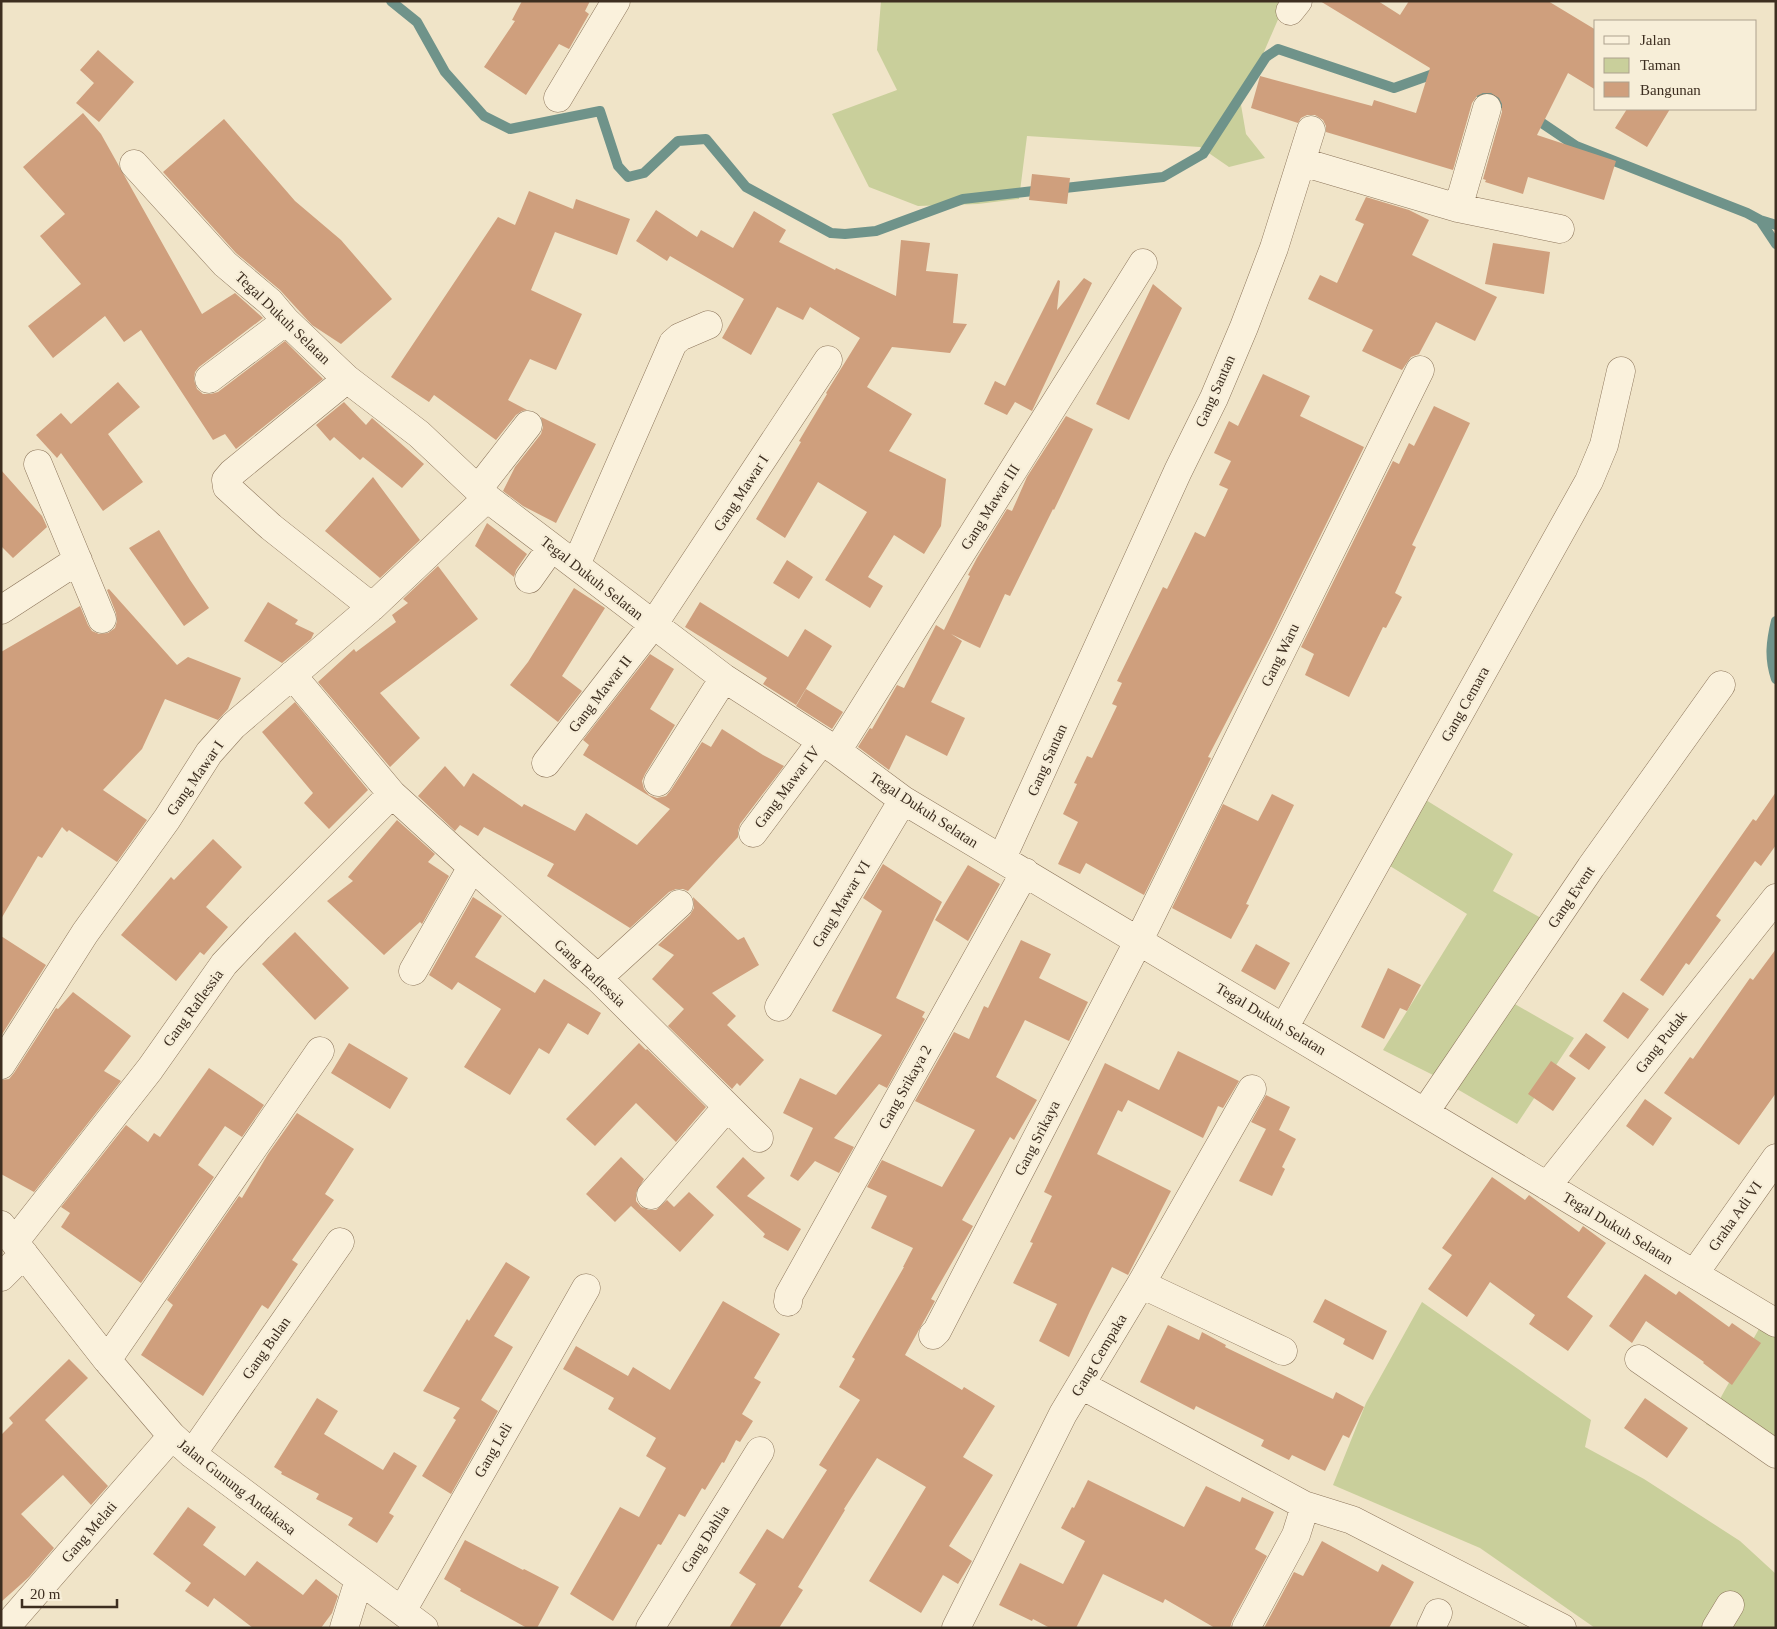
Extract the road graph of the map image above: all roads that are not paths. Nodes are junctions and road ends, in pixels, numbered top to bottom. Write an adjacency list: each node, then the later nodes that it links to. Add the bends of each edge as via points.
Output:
1 (616, 1): 2 (street)
2 (558, 98)
3 (1487, 108): 7 (street)
4 (1311, 130): 5 (street, Gang Santan)
5 (1302, 162): 7 (street); 37 (street, Gang Santan, via 1274,248 1217,389)
6 (134, 164): 10 (street, Tegal Dukuh Selatan, via 225,264 270,302)
7 (1458, 208): 8 (street)
8 (1560, 229)
9 (1143, 263): 31 (street, Gang Mawar III)
10 (286, 321): 15 (street); 16 (street, Tegal Dukuh Selatan)
11 (708, 325): 22 (street, via 673,343)
12 (828, 360): 27 (street, Gang Mawar I)
13 (1420, 370): 42 (street, Gang Waru)
14 (1621, 371): 46 (street, Gang Cemara, via 1604,445 1590,481)
15 (209, 379)
16 (346, 379): 19 (street, Tegal Dukuh Selatan, via 419,434); 24 (street, via 226,480 227,487 271,527)
17 (528, 425): 19 (street, Gang Mawar I)
18 (38, 464): 21 (street)
19 (482, 494): 20 (street, Tegal Dukuh Selatan); 24 (street, Gang Mawar I)
20 (551, 548): 22 (street, Tegal Dukuh Selatan); 23 (street)
21 (78, 560): 25 (street); 26 (street)
22 (576, 566): 27 (street, Tegal Dukuh Selatan)
23 (529, 579)
24 (372, 607): 28 (street, Gang Mawar I)
25 (1, 610)
26 (102, 619)
27 (653, 625): 29 (street, Tegal Dukuh Selatan); 32 (street, Gang Mawar II)
28 (292, 675): 34 (street, Gang Raflessia); 48 (street, Gang Mawar I, via 233,726 209,753 85,933)
29 (724, 678): 31 (street, Tegal Dukuh Selatan); 33 (street)
30 (1721, 685): 51 (street, Gang Event, via 1591,867)
31 (829, 746): 35 (street, Tegal Dukuh Selatan); 36 (street, Gang Mawar IV)
32 (546, 763)
33 (658, 782)
34 (392, 794): 38 (street, Gang Raflessia); 56 (street, Gang Raflessia, via 224,964 150,1069)
35 (904, 800): 37 (street, Tegal Dukuh Selatan); 45 (street, Gang Mawar VI)
36 (753, 833)
37 (1002, 858): 39 (street, Tegal Dukuh Selatan)
38 (472, 867): 43 (street); 44 (street, Gang Raflessia)
39 (1025, 872): 42 (street, Tegal Dukuh Selatan); 62 (street, Gang Srikaya 2)
40 (1776, 898): 54 (street, Gang Pudak)
41 (680, 904): 44 (street)
42 (1139, 940): 46 (street, Tegal Dukuh Selatan); 64 (street, Gang Srikaya)
43 (413, 971)
44 (598, 978): 50 (street, Gang Raflessia)
45 (779, 1008)
46 (1284, 1028): 51 (street, Tegal Dukuh Selatan)
47 (320, 1051): 67 (street)
48 (1, 1064)
49 (1252, 1089): 60 (street, Gang Cempaka)
50 (728, 1106): 52 (street, Gang Raflessia); 55 (street)
51 (1425, 1112): 54 (street, Tegal Dukuh Selatan)
52 (759, 1138)
53 (1776, 1158): 58 (street, Graha Adi VI)
54 (1547, 1186): 58 (street, Tegal Dukuh Selatan)
55 (651, 1195)
56 (13, 1240): 59 (street, Gang Raflessia); 67 (street, Jalan Gunung Andakasa)
57 (340, 1242): 71 (street, Gang Bulan)
58 (1694, 1274): 63 (street, Tegal Dukuh Selatan)
59 (1, 1277)
60 (1141, 1284): 65 (street); 68 (street, Gang Cempaka)
61 (586, 1288): 75 (street, Gang Leli)
62 (788, 1302)
63 (1776, 1323)
64 (933, 1335)
65 (1283, 1351)
66 (1639, 1359): 72 (street)
67 (107, 1360): 69 (street, Jalan Gunung Andakasa)
68 (1081, 1386): 73 (street); 80 (street, Gang Cempaka, via 1063,1414)
69 (172, 1436): 71 (street, Jalan Gunung Andakasa); 76 (street, Gang Melati)
70 (760, 1451): 79 (street, Gang Dahlia)
71 (192, 1454): 74 (street, Jalan Gunung Andakasa)
72 (1776, 1454)
73 (1304, 1505): 81 (street, via 1296,1534); 82 (street, via 1352,1520)
74 (359, 1580): 75 (street, Jalan Gunung Andakasa); 77 (street)
75 (402, 1612): 78 (street, Jalan Gunung Andakasa)
76 (5, 1628)
77 (344, 1628)
78 (424, 1628)
79 (650, 1628)
80 (956, 1628)
81 (1246, 1628)
82 (1562, 1628)

